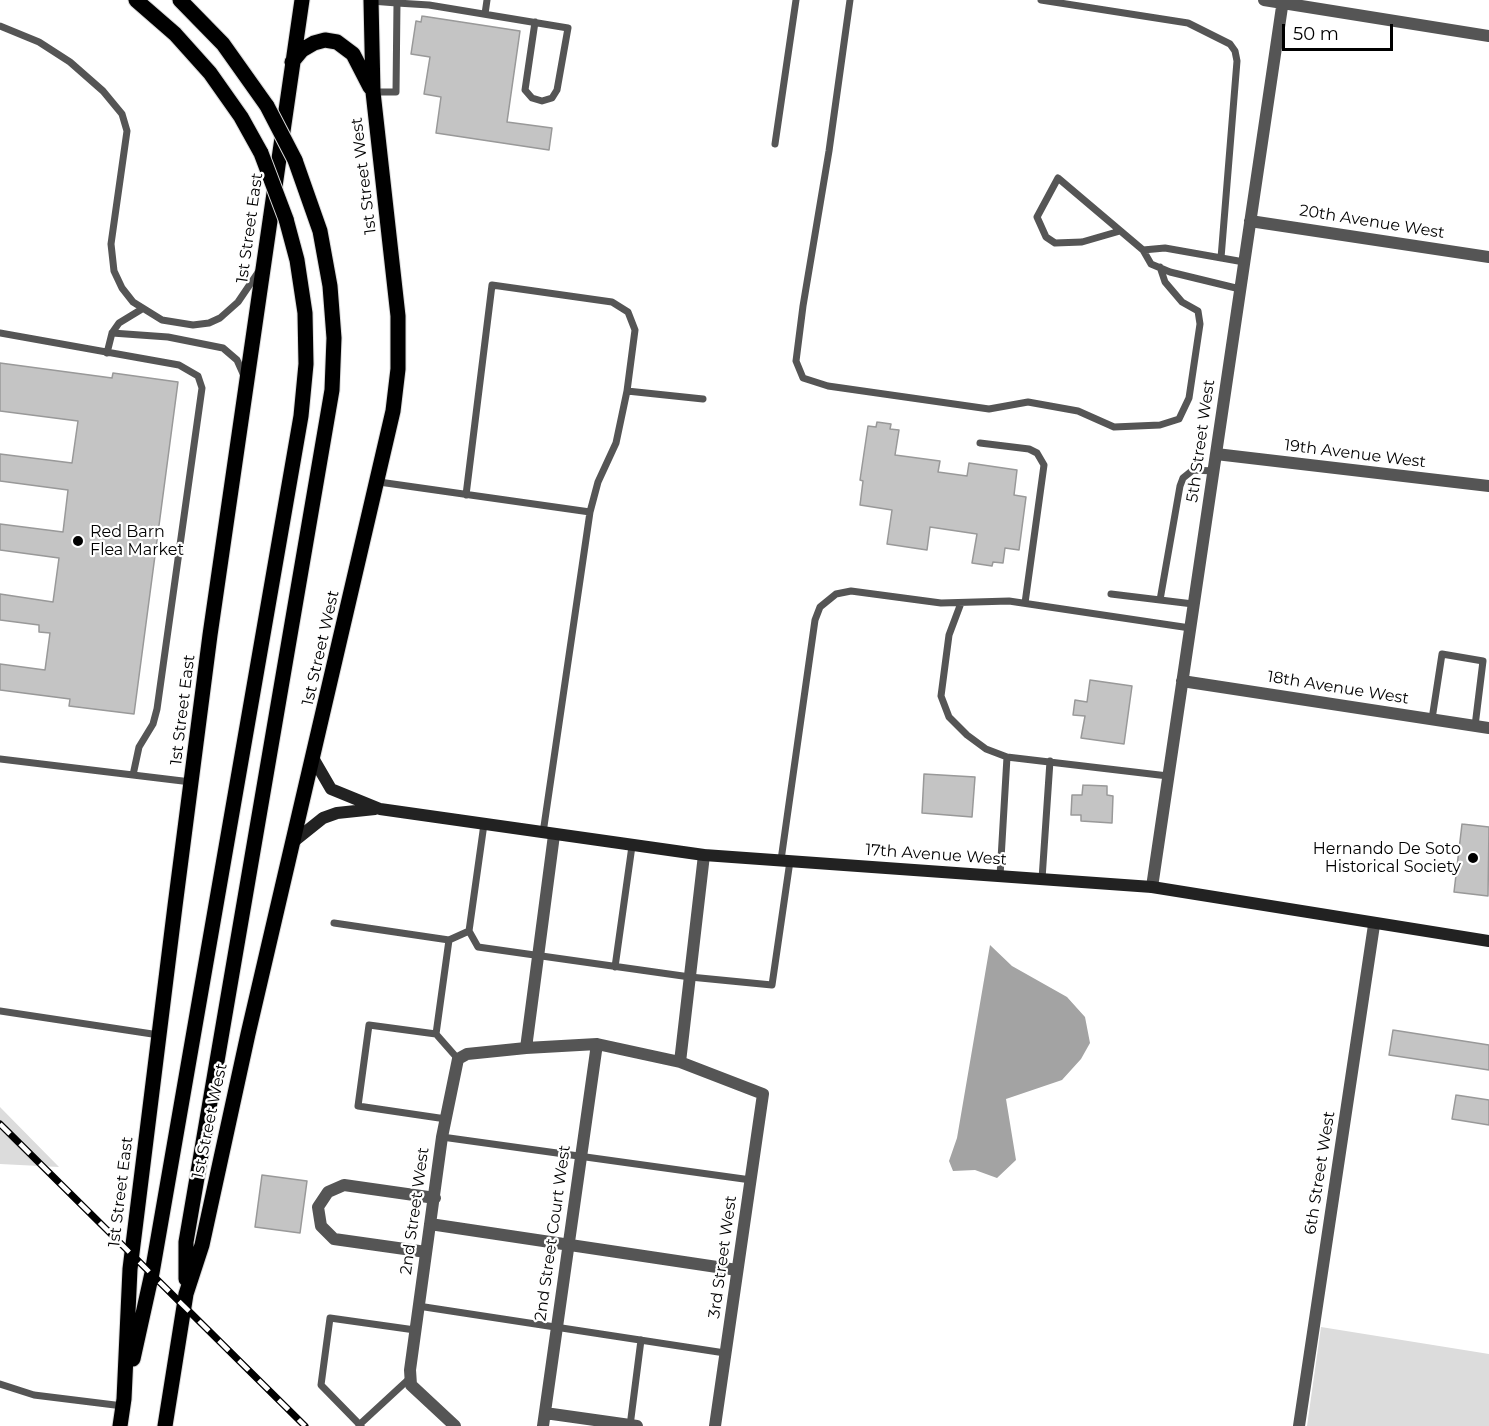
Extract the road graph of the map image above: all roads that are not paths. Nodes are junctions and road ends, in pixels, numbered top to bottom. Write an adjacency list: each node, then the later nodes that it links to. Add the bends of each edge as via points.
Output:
1 (136, 0): 101 (main road, 1st Street West, bridge, via 175,34 210,73 261,153 297,260 306,364 301,416 152,1273)
2 (180, 0): 93 (main road, 1st Street West, bridge, via 223,44 267,106 295,160 320,231 334,338 332,390 186,1242)
3 (302, 0): 16 (main road, 1st Street East)
4 (487, 0): 12 (lane)
5 (796, 0): 18 (lane)
6 (850, 0): 26 (lane, via 796,361 803,378 828,386 989,409 1028,402 1078,411 1114,427 1160,425 1179,419 1189,398 1200,324 1198,311 1182,302 1165,282)
7 (1041, 0): 23 (lane, via 1188,23 1235,51)
8 (1264, 0): 10 (street)
9 (371, 1): 11 (lane); 17 (main road, 1st Street West)
10 (1283, 2): 15 (street); 19 (street, 5th Street West)
11 (397, 3): 12 (lane); 17 (lane, via 396,92)
12 (485, 14): 13 (lane)
13 (535, 22): 13 (lane, via 568,28 557,90 552,98 542,101 525,90)
14 (0, 26): 28 (lane, via 39,42 70,62 122,114 127,131 111,244 114,271 122,288)
15 (1489, 36)
16 (292, 62): 17 (main road, via 314,43 337,42 353,54); 25 (main road, 1st Street East)
17 (373, 92): 38 (main road, 1st Street West, via 399,341 394,404)
18 (775, 144)
19 (1250, 221): 22 (street, 20th Avenue West); 24 (street, 5th Street West)
20 (1120, 231): 20 (lane, via 1058,178 1037,217 1046,237 1055,243 1082,242); 21 (lane)
21 (1143, 250): 23 (lane, via 1165,248); 26 (lane, via 1151,264)
22 (1489, 257)
23 (1221, 258): 24 (lane)
24 (1244, 262): 27 (street, 5th Street West)
25 (262, 266): 28 (lane, via 238,302 209,323 181,324 162,320); 32 (main road, 1st Street East)
26 (1160, 267): 27 (lane)
27 (1240, 289): 36 (street, 5th Street West)
28 (142, 309): 30 (lane, via 119,322)
29 (0, 333): 31 (lane)
30 (112, 333): 31 (lane); 32 (lane, via 168,337 223,348 237,360)
31 (107, 353): 56 (lane, via 179,365 198,376 202,387 157,709 139,747)
32 (246, 381): 58 (main road, 1st Street East)
33 (627, 392): 34 (lane); 40 (lane, via 635,330 628,312 612,302 492,285); 41 (lane, via 616,443 598,482)
34 (703, 399)
35 (980, 442): 45 (lane, via 1029,449 1037,453 1044,465)
36 (1216, 454): 37 (street, 5th Street West); 39 (street, 19th Avenue West)
37 (1214, 471): 43 (lane, via 1193,470 1183,478); 46 (street, 5th Street West)
38 (379, 482): 40 (lane); 52 (main road, 1st Street West)
39 (1489, 486)
40 (466, 495): 41 (lane)
41 (590, 512): 61 (lane)
42 (1111, 594): 43 (lane)
43 (1160, 600): 46 (lane)
44 (961, 603): 45 (lane); 53 (lane, via 949,635 941,696 950,717 967,735); 65 (lane, via 851,591 836,594 820,607 802,700)
45 (1024, 603): 47 (lane)
46 (1193, 604): 47 (street, 5th Street West)
47 (1190, 628): 48 (street, 5th Street West)
48 (1182, 681): 49 (street, 18th Avenue West); 57 (street, 5th Street West)
49 (1432, 719): 50 (street, 18th Avenue West); 50 (lane, via 1442,654 1484,661)
50 (1475, 726): 51 (street, 18th Avenue West)
51 (1489, 728)
52 (313, 758): 59 (street, 17th Avenue West, via 331,789); 62 (main road, 1st Street West)
53 (1007, 758): 55 (lane); 66 (lane)
54 (0, 759): 56 (lane)
55 (1050, 761): 57 (lane); 67 (lane)
56 (133, 775): 58 (lane)
57 (1168, 776): 68 (street, 5th Street West)
58 (192, 782): 79 (main road, 1st Street East)
59 (380, 809): 60 (street, 17th Avenue West); 62 (street, 17th Avenue West, via 330,816)
60 (484, 824): 61 (street, 17th Avenue West); 71 (lane)
61 (549, 834): 63 (street, 17th Avenue West); 74 (street)
62 (293, 842): 93 (main road, 1st Street West, via 202,1245)
63 (632, 846): 64 (street, 17th Avenue West); 75 (lane)
64 (704, 855): 65 (street, 17th Avenue West); 76 (street)
65 (785, 861): 66 (street, 17th Avenue West); 76 (lane, via 772,985)
66 (1000, 876): 67 (street, 17th Avenue West)
67 (1042, 879): 68 (street, 17th Avenue West)
68 (1152, 887): 70 (street, 17th Avenue West)
69 (334, 923): 72 (lane)
70 (1374, 925): 73 (street, 17th Avenue West); 109 (street, 6th Street West)
71 (469, 931): 72 (lane); 74 (lane, via 478,947)
72 (449, 940): 78 (lane)
73 (1489, 941)
74 (538, 956): 75 (lane); 81 (street)
75 (615, 967): 76 (lane)
76 (690, 977): 83 (street)
77 (0, 1011): 79 (lane)
78 (436, 1034): 82 (lane); 84 (lane, via 369,1025 358,1106)
79 (159, 1035): 101 (main road, 1st Street East, via 130,1269)
80 (597, 1044): 81 (street); 83 (street); 86 (street, 2nd Street Court West)
81 (526, 1048): 82 (street, via 467,1054)
82 (458, 1059): 84 (street, 2nd Street West)
83 (680, 1062): 87 (street, 3rd Street West, via 763,1094)
84 (446, 1119): 85 (street, 2nd Street West)
85 (442, 1137): 86 (lane); 88 (street, 2nd Street West)
86 (581, 1158): 87 (lane); 90 (street, 2nd Street Court West)
87 (751, 1180): 92 (street, 3rd Street West)
88 (435, 1198): 89 (street, 2nd Street West); 91 (street, via 344,1185 328,1192 318,1207 321,1226 334,1239)
89 (430, 1224): 90 (street); 91 (street, 2nd Street West)
90 (568, 1246): 92 (street); 95 (street, 2nd Street Court West)
91 (426, 1252): 94 (street, 2nd Street West)
92 (737, 1270): 98 (street, 3rd Street West)
93 (186, 1294): 105 (main road, 1st Street West)
94 (418, 1306): 95 (lane); 96 (street, 2nd Street West)
95 (557, 1328): 97 (lane); 102 (street, 2nd Street Court West)
96 (415, 1330): 99 (street, 2nd Street West); 103 (lane, via 330,1318 321,1385)
97 (641, 1340): 98 (lane); 107 (lane)
98 (725, 1353): 108 (street, 3rd Street West)
99 (410, 1377): 103 (lane); 106 (street)
100 (0, 1384): 101 (lane, via 34,1395)
101 (124, 1403): 104 (main road, 1st Street East)
102 (544, 1420): 107 (street)
103 (360, 1425)
104 (120, 1426)
105 (165, 1426)
106 (455, 1426)
107 (632, 1426)
108 (715, 1426)
109 (1299, 1426)

